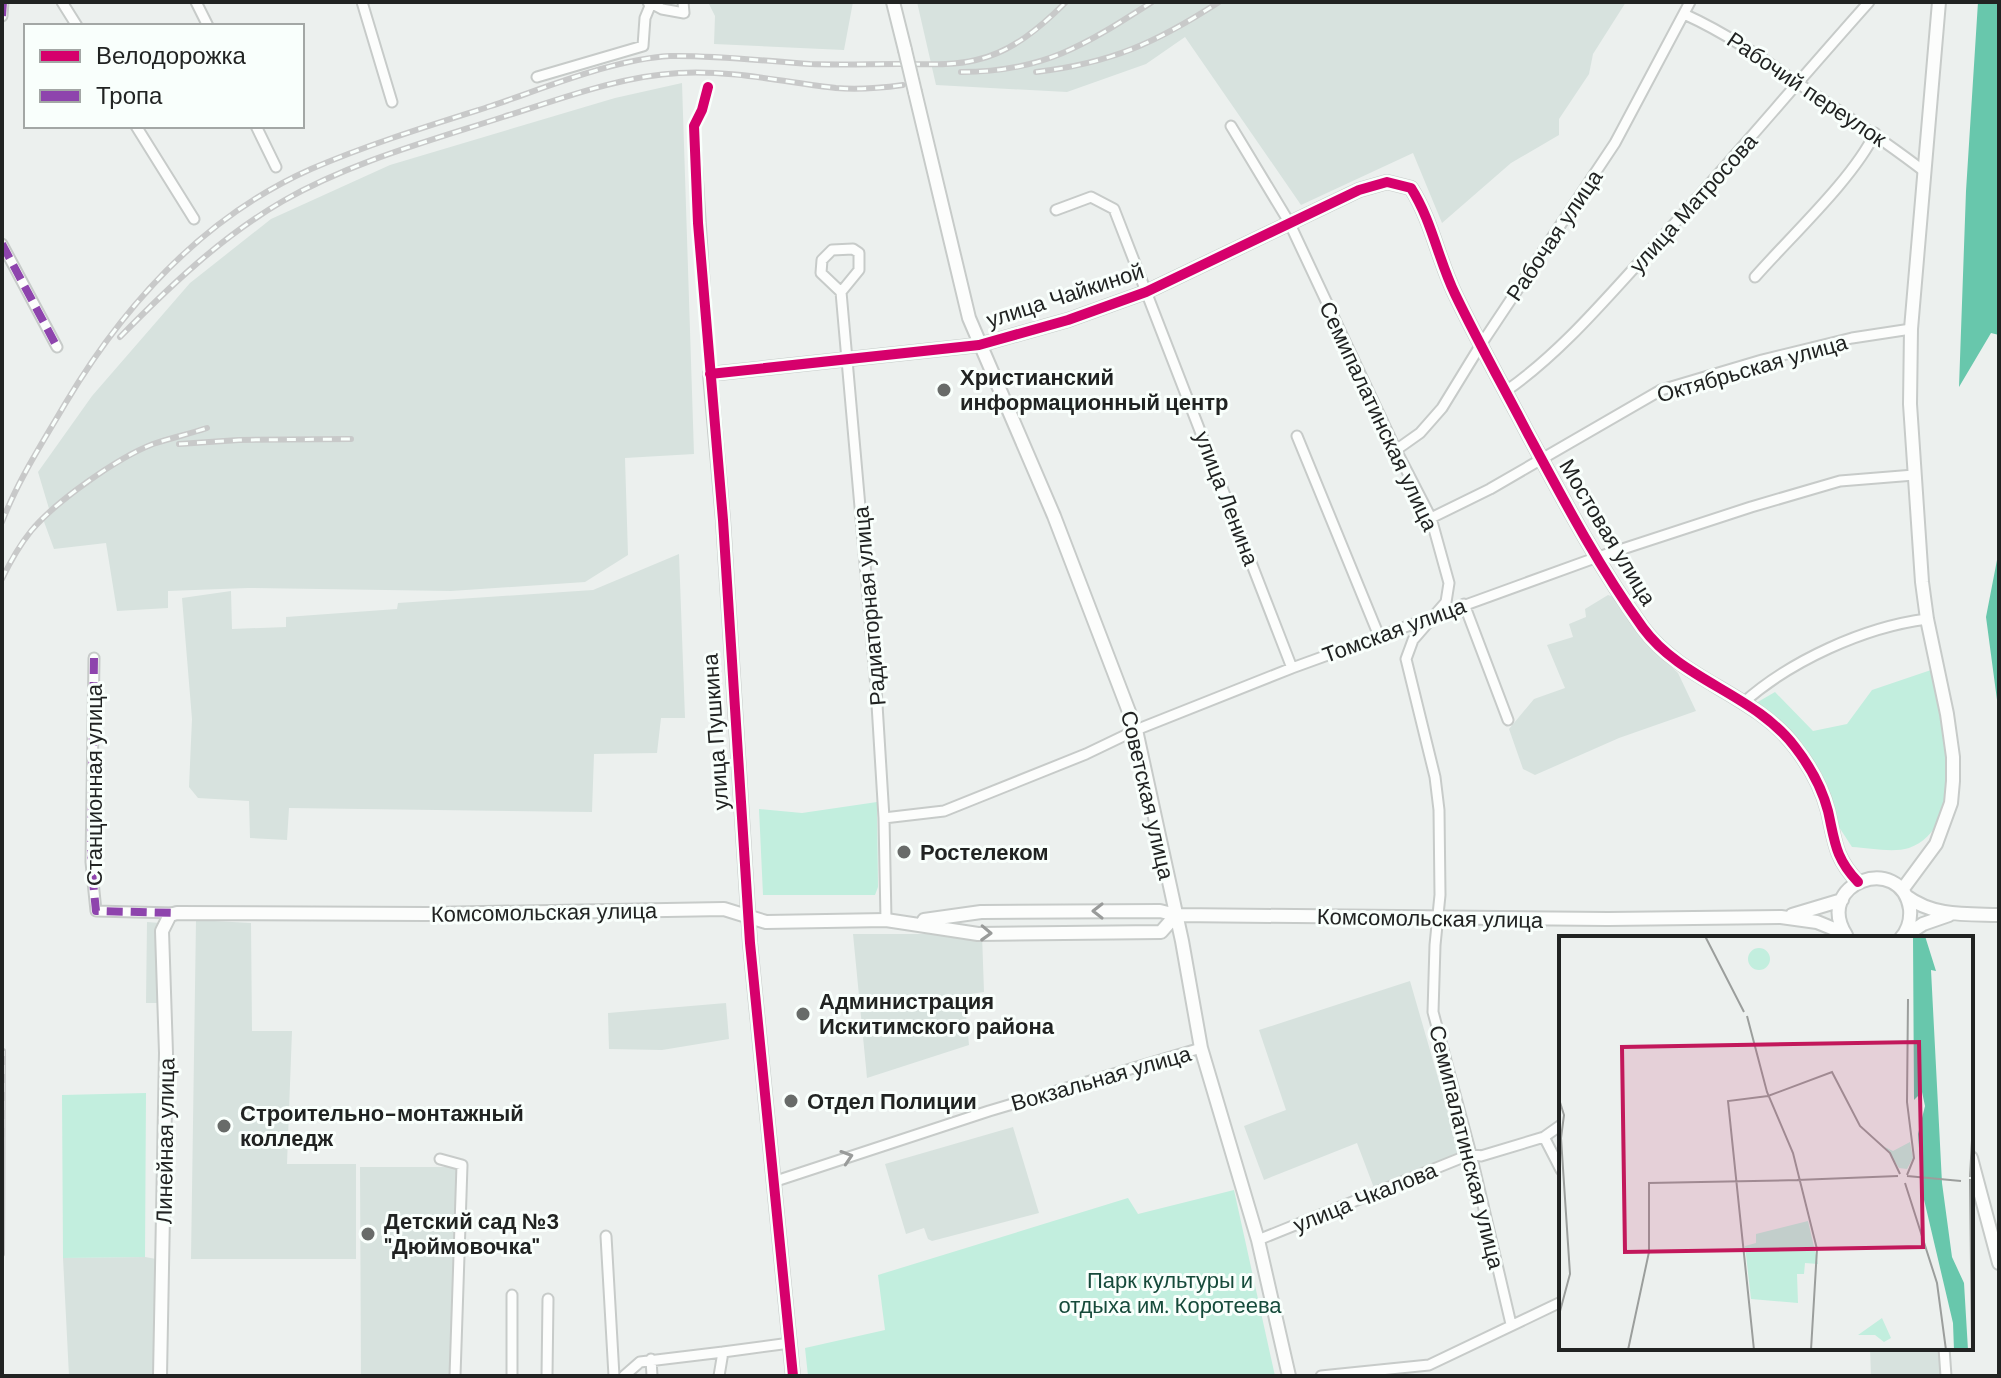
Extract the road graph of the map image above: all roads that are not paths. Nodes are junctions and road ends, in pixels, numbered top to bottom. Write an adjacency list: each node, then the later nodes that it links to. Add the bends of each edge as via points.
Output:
1 (3, 2): 12 (street)
2 (62, 2): 13 (street)
3 (196, 2): 14 (street)
4 (362, 2): 18 (street)
5 (649, 2): 6 (street, via 684,13); 15 (street, via 643,46)
6 (683, 2)
7 (893, 2): 34 (main road, Советская улица, bridge)
8 (1690, 2): 11 (street, Рабочая улица)
9 (1869, 2): 16 (street, улица Матросова)
10 (1939, 2): 24 (main road)
11 (1684, 14): 16 (street, Рабочий переулок, via 1716,28); 35 (street, Рабочая улица, via 1615,143)
12 (2, 16)
13 (76, 24)
14 (207, 24)
15 (537, 77)
16 (1797, 83): 22 (street, Рабочий переулок); 39 (street, улица Матросова, via 1602,303 1533,372)
17 (708, 87): 38 (street, улица Пушкина, via 694,126)
18 (392, 102)
19 (1231, 126): 28 (street, Семипалатинская улица)
20 (137, 128): 27 (street)
21 (257, 128): 23 (street)
22 (1875, 133): 24 (street, Рабочий переулок); 30 (street, via 1834,189)
23 (276, 167)
24 (1925, 172): 33 (main road)
25 (1411, 188): 28 (main road, улица Чайкиной, via 1387,182); 35 (main road, Мостовая улица)
26 (1056, 210): 32 (street, улица Ленина, via 1091,197 1114,209)
27 (194, 219)
28 (1289, 222): 32 (main road, улица Чайкиной); 41 (street, Семипалатинская улица)
29 (2, 244): 36 (street)
30 (1755, 277)
31 (841, 292): 31 (street, Радиаторная улица, via 859,270 859,253 853,249 832,250 822,260 821,273); 37 (street, Радиаторная улица)
32 (1146, 292): 34 (main road, улица Чайкиной); 51 (street, улица Ленина)
33 (1911, 329): 42 (street, Октябрьская улица, via 1852,338 1661,390); 43 (main road)
34 (979, 345): 37 (main road, улица Чайкиной); 54 (main road, Советская улица, via 1054,516)
35 (1480, 346): 39 (main road, Мостовая улица); 41 (street, Рабочая улица, via 1442,408)
36 (57, 347)
37 (848, 359): 38 (main road, улица Чайкиной); 55 (street, Радиаторная улица)
38 (710, 374): 63 (main road, улица Пушкина)
39 (1506, 391): 42 (main road, Мостовая улица)
40 (1297, 436): 49 (street)
41 (1396, 450): 44 (street, Семипалатинская улица)
42 (1542, 459): 44 (street, Октябрьская улица); 45 (main road, Мостовая улица)
43 (1914, 475): 45 (street, Томская улица, via 1840,481); 48 (main road)
44 (1431, 518): 47 (street, Семипалатинская улица, via 1449,583 1446,602)
45 (1595, 558): 46 (street, Томская улица); 52 (main road, Мостовая улица, via 1667,656)
46 (1464, 604): 47 (street, Томская улица); 53 (street)
47 (1433, 617): 49 (street, Томская улица); 65 (street, Семипалатинская улица, via 1413,640 1406,659 1437,788)
48 (1927, 619): 52 (street, via 1831,646); 57 (main road, via 1947,714 1953,781 1936,844)
49 (1379, 636): 51 (street, Томская улица)
50 (94, 658): 59 (street, Станционная улица, via 91,862 96,911)
51 (1292, 668): 54 (street, Томская улица)
52 (1743, 703): 56 (main road, Мостовая улица, via 1776,726 1808,764 1828,810 1835,849)
53 (1508, 720)
54 (1136, 730): 55 (street, Томская улица, via 944,811); 61 (main road, Советская улица)
55 (884, 818): 66 (street, Радиаторная улица)
56 (1858, 882): 57 (main road, via 1883,879); 58 (main road)
57 (1904, 893): 60 (main road, via 1929,909); 70 (main road, via 1911,914)
58 (1842, 900): 64 (main road, Комсомольская улица); 69 (main road, via 1839,917)
59 (177, 913): 63 (main road, Комсомольская улица, via 724,909); 91 (main road, Линейная улица, via 170,915 162,931 166,1053)
60 (1950, 914): 62 (main road); 71 (main road)
61 (1176, 915): 65 (main road, Комсомольская улица); 67 (main road, Комсомольская улица, one-way to 67, via 981,912); 67 (main road, Комсомольская улица, one-way to 61, via 978,934 1161,932); 72 (main road, Советская улица)
62 (1999, 915)
63 (748, 917): 66 (main road, Комсомольская улица, via 766,922); 79 (main road, улица Пушкина)
64 (1781, 917): 65 (main road, Комсомольская улица); 68 (main road, Комсомольская улица, via 1817,922)
65 (1437, 918): 75 (street, Семипалатинская улица, via 1433,1012)
66 (886, 920): 67 (main road, Комсомольская улица)
67 (909, 922)
68 (1845, 936)
69 (1847, 936)
70 (1903, 936)
71 (1905, 936)
72 (1201, 1048): 79 (street, Вокзальная улица, one-way to 72); 81 (main road, Советская улица)
73 (1559, 1126): 74 (street, улица Чкалова)
74 (1544, 1137): 75 (street, улица Чкалова, via 1481,1156); 77 (street)
75 (1471, 1154): 81 (street, улица Чкалова); 86 (street, Семипалатинская улица)
76 (440, 1159): 92 (street, via 462,1165)
77 (1559, 1166)
78 (1973, 1166): 82 (main road)
79 (773, 1182): 87 (main road, улица Пушкина)
80 (606, 1236): 95 (street)
81 (1258, 1240): 100 (main road, Советская улица)
82 (1999, 1263)
83 (512, 1295): 93 (street)
84 (548, 1299): 94 (street)
85 (1559, 1303): 86 (street)
86 (1511, 1324): 101 (street, via 1429,1365)
87 (790, 1343): 89 (street); 99 (main road, улица Пушкина)
88 (1944, 1350): 102 (street)
89 (723, 1352): 90 (street); 98 (street)
90 (651, 1359): 96 (street); 97 (street)
91 (160, 1376)
92 (455, 1376)
93 (512, 1376)
94 (547, 1376)
95 (614, 1376)
96 (624, 1376)
97 (652, 1376)
98 (719, 1376)
99 (793, 1376)
100 (1289, 1376)
101 (1321, 1376)
102 (1946, 1376)

